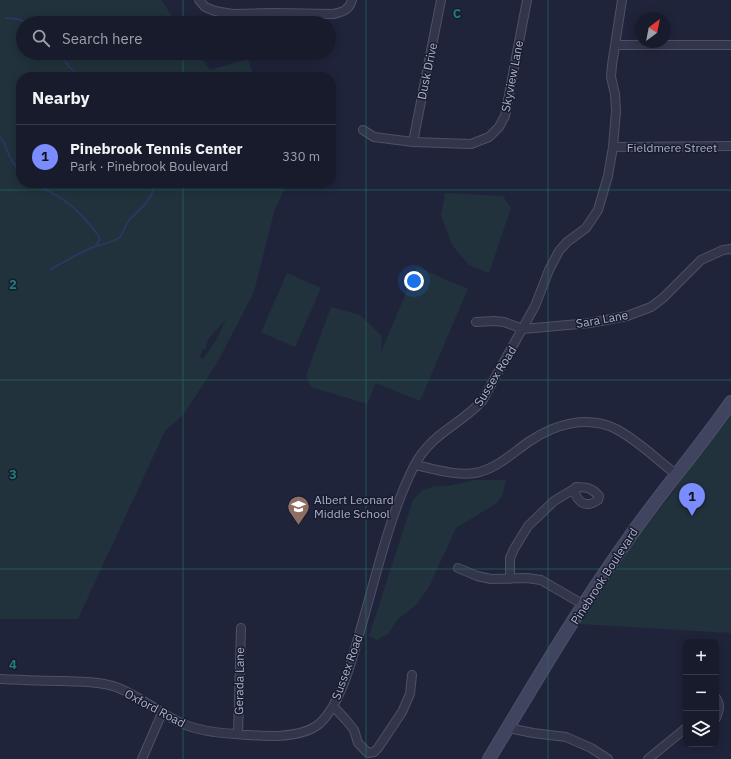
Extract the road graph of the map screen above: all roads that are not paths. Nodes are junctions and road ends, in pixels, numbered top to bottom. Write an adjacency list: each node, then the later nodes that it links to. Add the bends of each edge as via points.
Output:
1 (199, 0): 2 (street, via 205,7 232,14 333,14 346,10)
2 (352, 0)
3 (441, 0): 9 (street, Dusk Drive)
4 (527, 0): 9 (street, Skyview Lane, via 505,116 499,127 489,137 471,144)
5 (622, 0): 6 (street, Sussex Road)
6 (615, 45): 7 (street); 11 (street, Sussex Road, via 611,77 616,111)
7 (731, 46)
8 (363, 130): 9 (street, Skyview Lane, via 374,137)
9 (413, 142)
10 (731, 146): 11 (street, Fieldmere Street)
11 (613, 147): 14 (street, Sussex Road, via 598,210 586,228 566,242 559,251)
12 (731, 249): 14 (street, Sara Lane, via 702,260 663,298 651,307 628,316 590,323)
13 (476, 322): 14 (street, Sara Lane, via 504,322)
14 (523, 329): 16 (street, Sussex Road, via 482,401 472,412 431,442)
15 (731, 402): 17 (street, Pinebrook Boulevard)
16 (415, 465): 17 (street, via 458,473 475,473 491,468 546,431 575,422 588,422 600,423 615,429); 25 (street, Sussex Road, via 386,543 348,670)
17 (677, 475): 21 (street, Pinebrook Boulevard, via 626,540)
18 (574, 488): 20 (street, via 554,501 528,526 510,558)
19 (458, 568): 20 (street, via 491,579)
20 (510, 578): 21 (street, via 541,580)
21 (584, 605): 27 (street, Pinebrook Boulevard)
22 (241, 628): 29 (street, Gerada Lane)
23 (412, 675): 30 (street, via 410,694 402,712 378,748)
24 (0, 679): 26 (street, Oxford Road, via 92,682 112,686 131,693)
25 (333, 706): 29 (street, Sussex Road, via 318,724 300,733); 30 (street, via 354,730)
26 (162, 713): 29 (street, Oxford Road, via 183,724 206,731); 31 (street)
27 (508, 728): 32 (street, Pinebrook Boulevard); 33 (street, via 566,737)
28 (683, 730): 34 (street)
29 (238, 734)
30 (366, 756)
31 (142, 759)
32 (489, 759)
33 (608, 759)
34 (648, 759)

